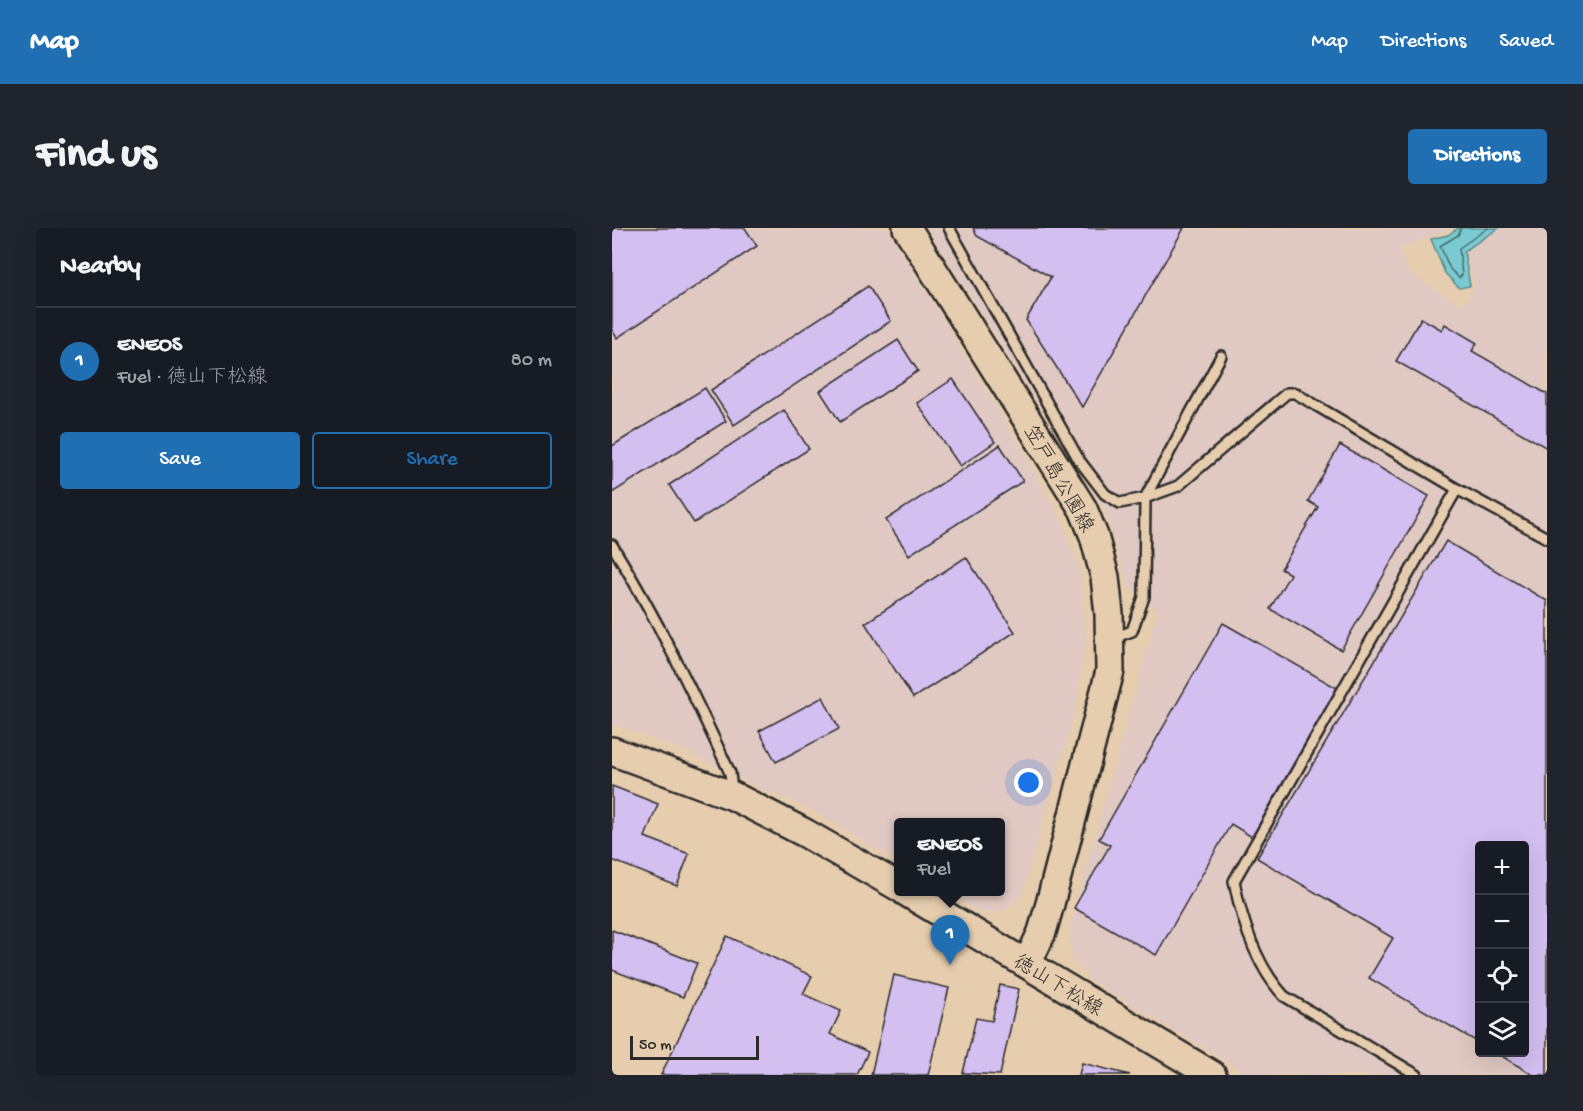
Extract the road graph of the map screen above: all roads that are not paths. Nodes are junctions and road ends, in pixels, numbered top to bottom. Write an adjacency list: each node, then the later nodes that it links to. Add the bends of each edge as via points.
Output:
1 (907, 228): 8 (main road, 笠戸島公園線, via 1083,509 1105,577)
2 (949, 228): 5 (lane, via 1078,460 1105,494 1120,503)
3 (1221, 356): 5 (lane)
4 (1457, 489): 5 (lane, via 1295,393 1287,393 1178,486); 6 (lane); 15 (lane, via 1234,881 1240,910 1269,980 1284,996)
5 (1145, 498): 8 (lane, via 1144,597 1132,630)
6 (1547, 538)
7 (612, 545): 10 (lane, via 682,670 730,773)
8 (1109, 640): 13 (main road, 笠戸島公園線, via 1110,671 1097,726 1042,932)
9 (612, 751): 10 (main road)
10 (733, 796): 11 (main road)
11 (894, 884)
12 (914, 896): 13 (main road, 徳山下松線)
13 (1027, 964): 14 (main road, 徳山下松線)
14 (1212, 1075)
15 (1417, 1075)

